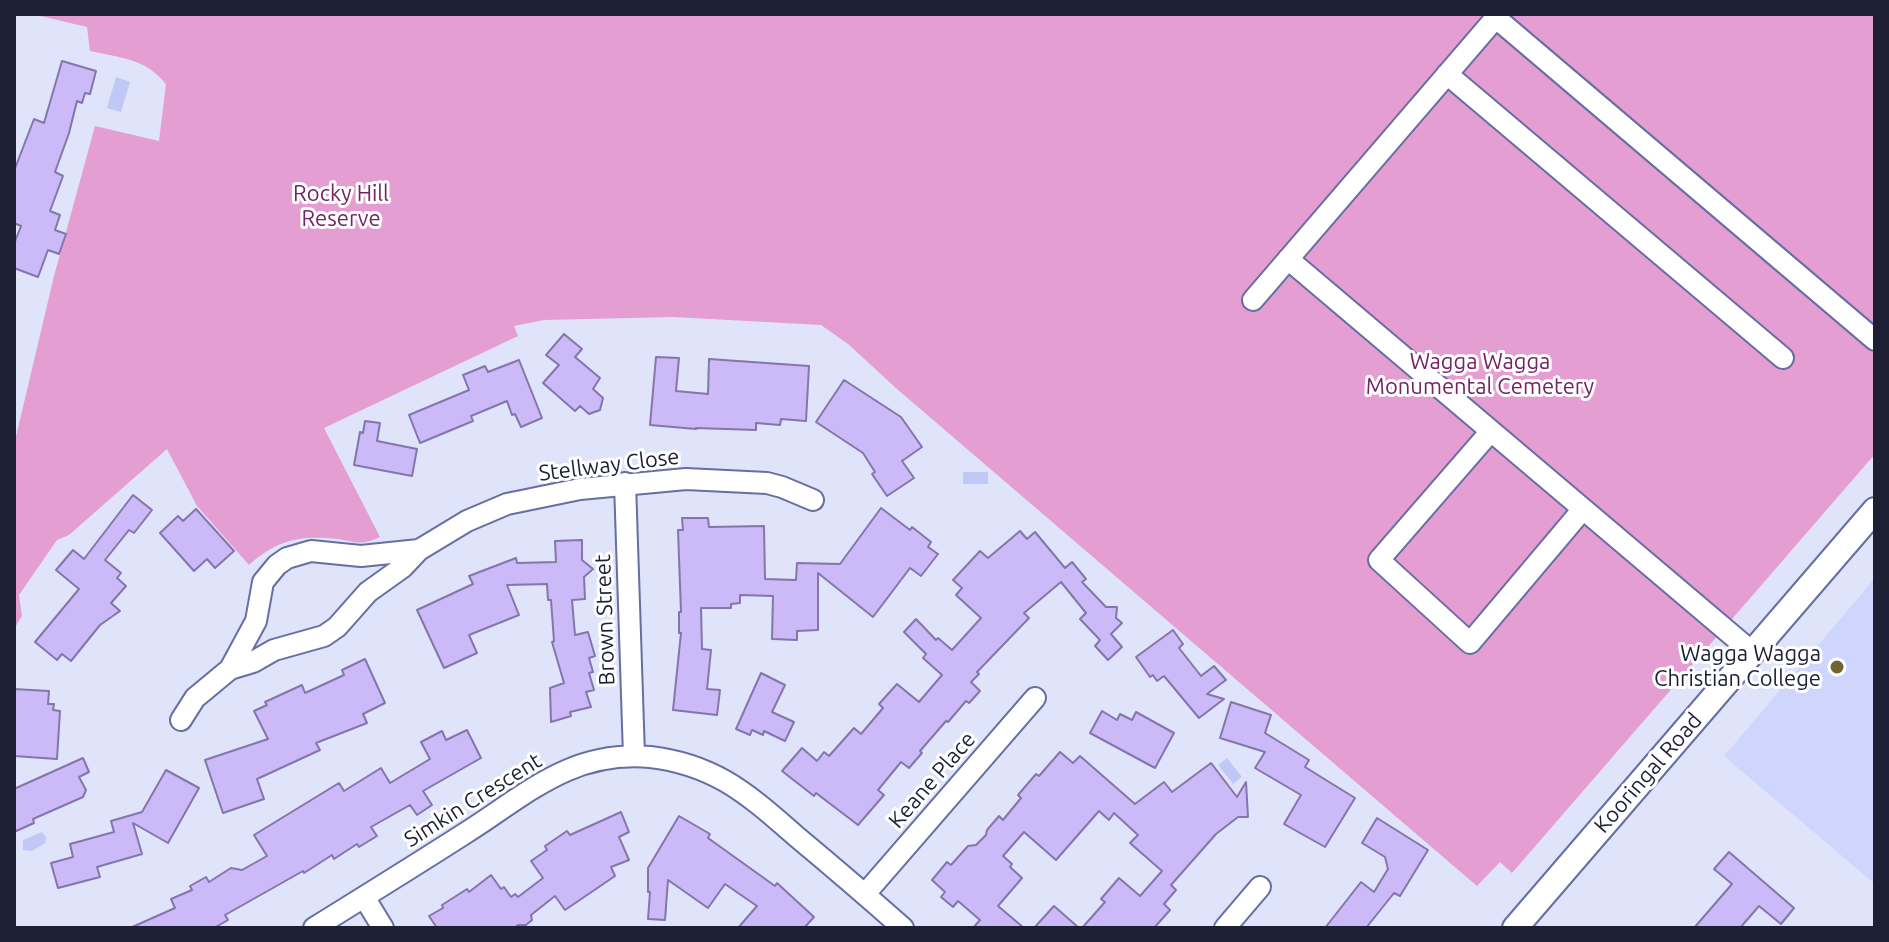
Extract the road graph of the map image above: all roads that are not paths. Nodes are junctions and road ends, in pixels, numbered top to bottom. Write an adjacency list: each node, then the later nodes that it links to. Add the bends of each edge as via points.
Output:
1 (1497, 16): 2 (street); 5 (street)
2 (1447, 74): 3 (street); 6 (street)
3 (1288, 259): 4 (street); 7 (street)
4 (1253, 300)
5 (1875, 340)
6 (1783, 358)
7 (1491, 431): 10 (street); 10 (street, via 1379,560 1470,643)
8 (625, 483): 9 (street, Stellway Close, via 754,481); 12 (street, Stellway Close, via 507,504); 17 (street, Brown Street)
9 (813, 500)
10 (1583, 509): 13 (street)
11 (1875, 510): 13 (main road, Kooringal Road)
12 (419, 550): 14 (street, Stellway Close, via 368,592 337,627); 14 (street, Stellway Close, via 361,556 311,551 287,558 263,582 256,621)
13 (1752, 652): 25 (main road, Kooringal Road)
14 (230, 669): 16 (street, Stellway Close, via 195,698)
15 (1035, 698): 19 (street, Keane Place)
16 (181, 720)
17 (634, 756): 19 (street, Simkin Crescent, via 694,766 724,780); 20 (street, Simkin Crescent, via 610,757 562,772)
18 (1260, 887): 24 (street)
19 (865, 894): 23 (street, Simkin Crescent)
20 (364, 897): 21 (street, Simkin Crescent); 22 (street)
21 (314, 928)
22 (383, 928)
23 (903, 928)
24 (1225, 928)
25 (1515, 928)

